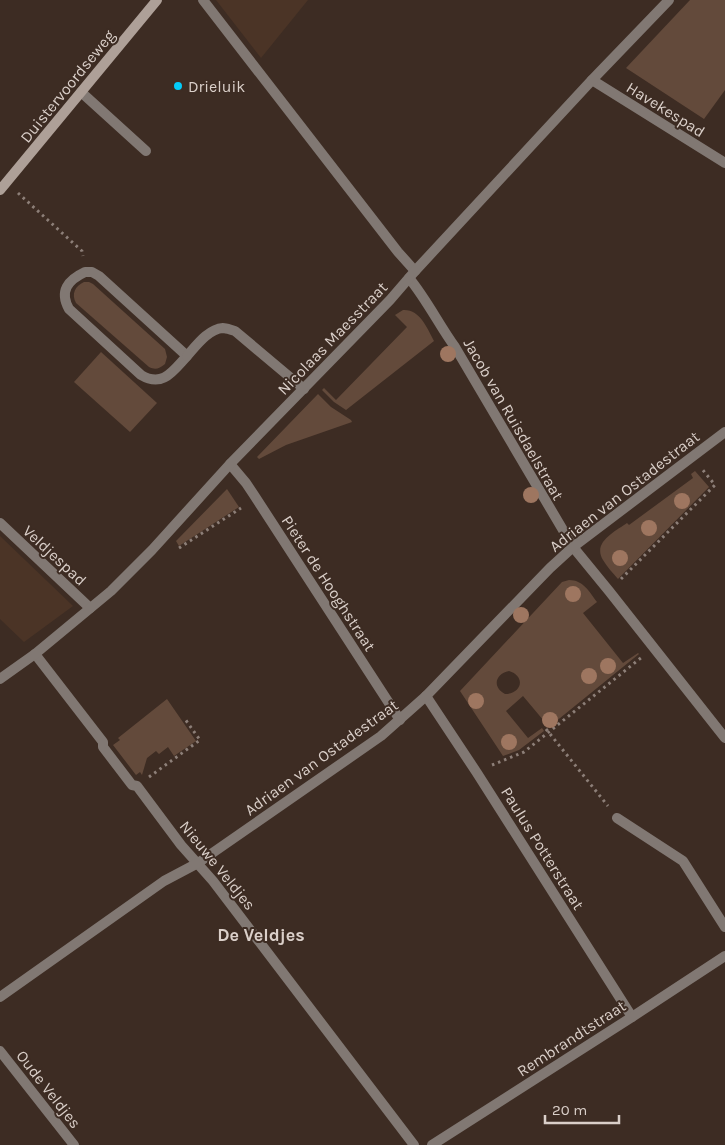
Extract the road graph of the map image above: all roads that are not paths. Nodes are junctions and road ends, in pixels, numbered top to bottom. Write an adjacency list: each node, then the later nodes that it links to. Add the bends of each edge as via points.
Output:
1 (157, 0): 5 (street, Duistervoordseweg)
2 (203, 0): 9 (street, Jacob van Ruisdaelstraat, via 398,252)
3 (669, 0): 4 (street, Nicolaas Maesstraat)
4 (592, 80): 7 (street, Havekespad); 9 (street, Nicolaas Maesstraat)
5 (81, 92): 6 (street); 8 (street, Duistervoordseweg)
6 (146, 151)
7 (725, 163)
8 (3, 186)
9 (412, 275): 11 (street, Nicolaas Maesstraat); 15 (street, Jacob van Ruisdaelstraat)
10 (187, 356): 10 (street, via 164,378 148,379 69,309 65,302 66,287 77,275 92,272); 11 (street, via 206,336 224,328 234,331)
11 (304, 389): 13 (street, Nicolaas Maesstraat)
12 (725, 432): 15 (street, Adriaen van Ostadestraat)
13 (230, 464): 16 (street, Nicolaas Maesstraat, via 168,532); 20 (street, Pieter de Hooghstraat, via 256,498)
14 (0, 523): 16 (street, Veldjespad)
15 (572, 547): 19 (street, Adriaen van Ostadestraat); 21 (street, Jacob van Ruisdaelstraat)
16 (90, 608): 17 (street, Nicolaas Maesstraat)
17 (35, 654): 18 (street, Nicolaas Maesstraat); 23 (street, Nieuwe Veldjes, via 132,785 137,786)
18 (0, 680)
19 (426, 696): 20 (street, Adriaen van Ostadestraat); 27 (street, Paulus Potterstraat)
20 (400, 720): 23 (street, Adriaen van Ostadestraat)
21 (725, 738)
22 (617, 818): 24 (street, via 683,862)
23 (198, 863): 26 (street, Adriaen van Ostadestraat, via 164,881); 30 (street, Nieuwe Veldjes)
24 (725, 926)
25 (725, 956): 27 (street, Rembrandtstraat)
26 (0, 997)
27 (632, 1017): 31 (street, Rembrandtstraat)
28 (0, 1052): 29 (street, Oude Veldjes)
29 (74, 1145)
30 (414, 1145)
31 (432, 1145)

